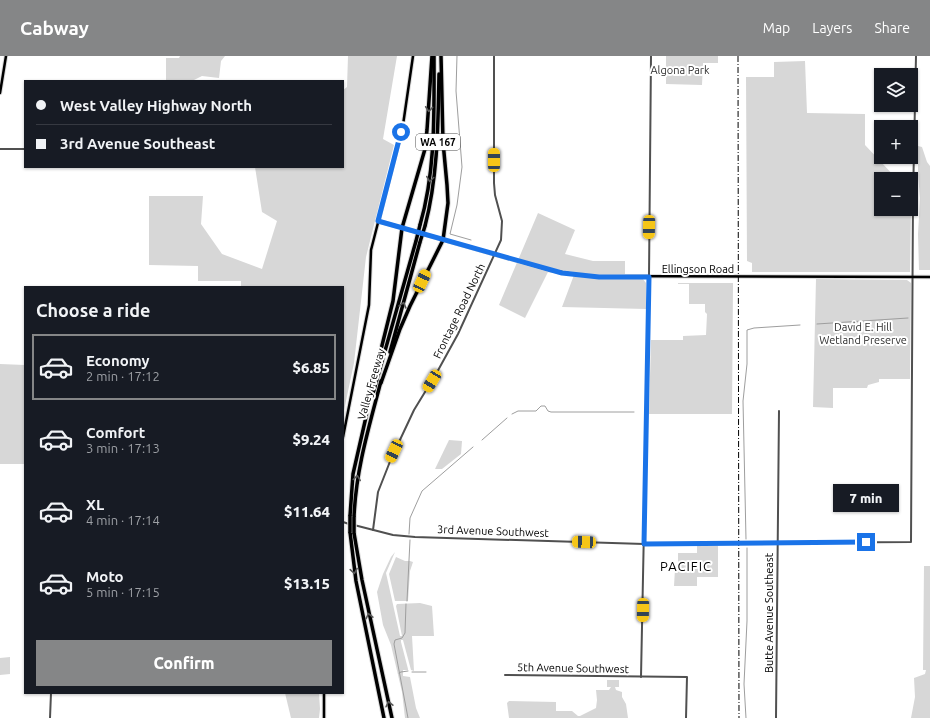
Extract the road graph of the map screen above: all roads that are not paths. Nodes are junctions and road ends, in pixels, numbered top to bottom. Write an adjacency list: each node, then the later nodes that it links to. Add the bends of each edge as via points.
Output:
1 (6, 56): 8 (main road)
2 (413, 56): 11 (main road, via 403,125)
3 (433, 56): 12 (highway, one-way to 12, via 424,149); 14 (highway, Valley Freeway / WA 167, one-way to 14, bridge, via 432,158)
4 (440, 56): 13 (highway, via 448,204); 14 (highway, Valley Freeway / WA 167, bridge, via 436,164 425,226)
5 (494, 56): 15 (street, Frontage Road North, via 494,183 502,220 501,240)
6 (651, 56): 16 (street)
7 (916, 56): 17 (street)
8 (0, 93)
9 (0, 149): 10 (street)
10 (24, 149)
11 (378, 221): 12 (main road, Ellingson Road); 22 (main road, via 370,256 369,306)
12 (402, 228): 13 (main road, Ellingson Road); 21 (highway, via 393,301)
13 (443, 240): 15 (main road, Ellingson Road); 19 (highway, via 403,323)
14 (418, 241): 19 (highway, Valley Freeway / WA 167, one-way to 14); 21 (highway, Valley Freeway / WA 167)
15 (495, 255): 16 (main road, Ellingson Road, via 574,275); 25 (street, Frontage Road North, via 458,335 409,421 383,478 378,492)
16 (649, 277): 17 (main road, Ellingson Road); 28 (street)
17 (914, 277): 18 (main road, Ellingson Road); 27 (street, 3rd Avenue Southwest, via 911,542)
18 (930, 277)
19 (381, 383): 23 (highway, Valley Freeway / WA 167, one-way to 19, via 361,454)
20 (779, 411): 27 (street, Butte Avenue Southeast)
21 (366, 417): 23 (highway, Valley Freeway / WA 167, via 353,474)
22 (344, 432)
23 (352, 516): 26 (highway, Valley Freeway / WA 167, bridge)
24 (344, 522): 25 (street, 3rd Avenue Southwest)
25 (373, 530): 28 (street, 3rd Avenue Southwest, via 408,537)
26 (352, 533): 37 (highway, Valley Freeway / WA 167, one-way to 37, via 356,581); 38 (highway, Valley Freeway / WA 167, one-way to 26)
27 (777, 543): 28 (street, 3rd Avenue Southwest); 40 (street, Butte Avenue Southeast)
28 (644, 544): 31 (street)
29 (505, 675): 31 (street, 5th Avenue Southwest)
30 (681, 677): 31 (street, 5th Avenue Southwest); 32 (street); 32 (street, 5th Avenue Southwest, via 687,677)
31 (642, 678)
32 (686, 685): 39 (street)
33 (51, 694): 35 (street)
34 (324, 694): 36 (main road)
35 (50, 718)
36 (324, 718)
37 (384, 718)
38 (392, 718)
39 (686, 718)
40 (776, 718)

